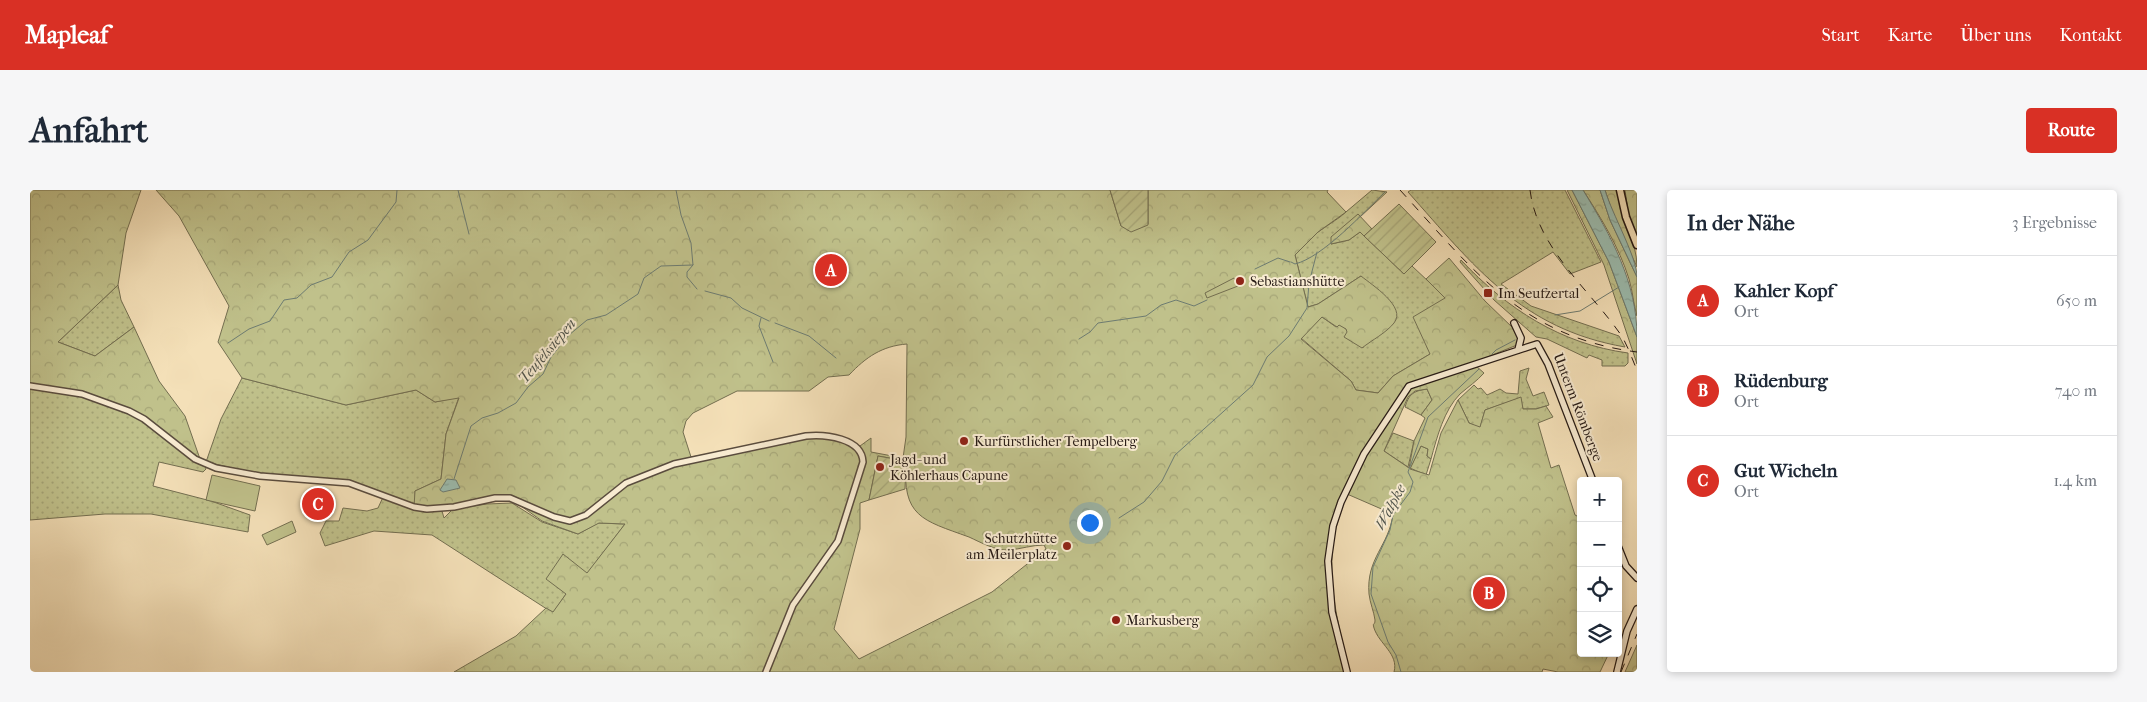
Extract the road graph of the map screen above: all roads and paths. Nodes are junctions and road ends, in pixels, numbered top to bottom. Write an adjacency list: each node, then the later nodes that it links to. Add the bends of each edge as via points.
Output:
1 (1620, 190): 2 (main road)
2 (1637, 245)
3 (1514, 323): 4 (main road, via 1521,338)
4 (1518, 350): 6 (main road, Unterm Römberge, via 1537,344 1548,364); 11 (main road, via 1407,387 1355,469 1333,526 1328,560 1332,612)
5 (30, 386): 10 (street, via 82,394 129,411 195,459 216,468 260,476 349,483 427,509 510,498 570,521 586,515 626,483 674,464 806,436 826,436 852,444 860,450 863,462 838,540 793,605)
6 (1591, 477)
7 (1622, 556): 8 (main road)
8 (1637, 578)
9 (1637, 609): 12 (main road, via 1626,631)
10 (766, 672)
11 (1347, 672)
12 (1617, 672)

